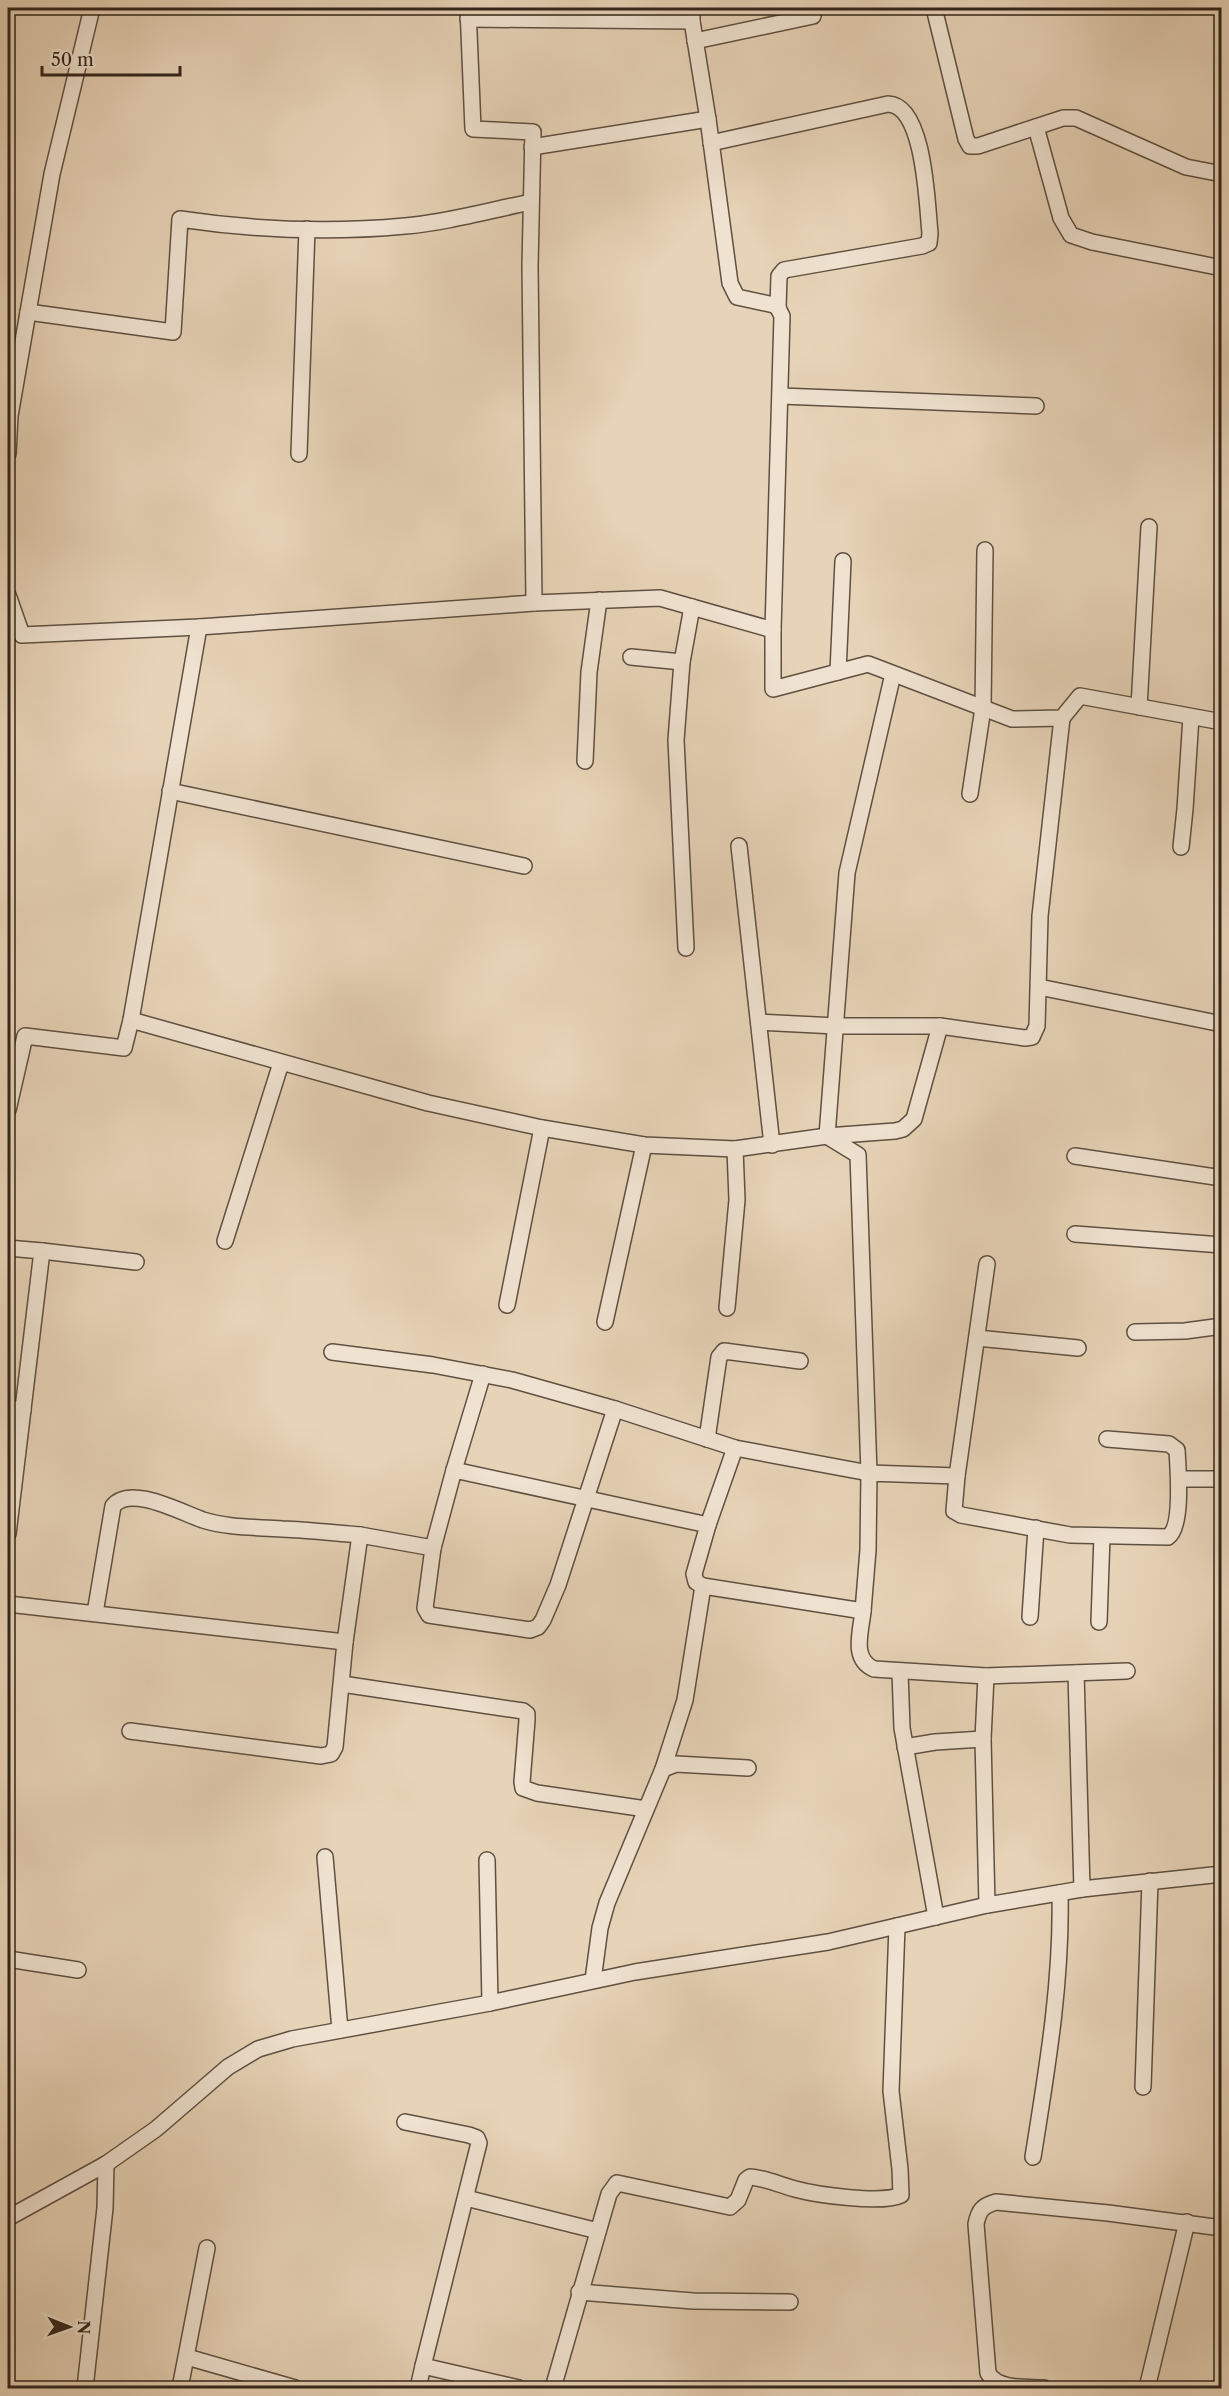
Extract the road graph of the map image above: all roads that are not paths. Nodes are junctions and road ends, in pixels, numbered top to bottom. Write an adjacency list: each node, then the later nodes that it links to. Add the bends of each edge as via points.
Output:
1 (93, 8): 17 (street, via 52,174)
2 (934, 8): 9 (street, via 971,147)
3 (468, 13): 4 (street); 11 (street, via 473,129 533,132)
4 (641, 14): 5 (street)
5 (692, 14): 7 (street)
6 (813, 16): 7 (street)
7 (695, 41): 8 (street)
8 (708, 119): 10 (street); 11 (street)
9 (1036, 126): 12 (street, via 1063,117 1076,118 1186,167); 15 (street, via 1060,218 1071,235)
10 (711, 143): 16 (street, via 733,292 742,300); 16 (street, via 888,104 904,110 918,142 929,243 784,270 779,276)
11 (532, 147): 13 (street)
12 (1221, 174)
13 (531, 202): 14 (street, via 407,226); 30 (street)
14 (307, 229): 17 (street, via 180,219 173,332); 24 (street)
15 (1221, 268)
16 (778, 308): 20 (street, via 782,316)
17 (28, 312): 19 (street)
18 (8, 336): 19 (street)
19 (23, 340): 22 (street)
20 (781, 396): 21 (street); 33 (street)
21 (1036, 406)
22 (9, 438): 23 (street)
23 (8, 454)
24 (299, 454)
25 (1149, 527): 38 (street)
26 (986, 550): 39 (street)
27 (843, 561): 36 (street)
28 (8, 595): 32 (street, via 22,635)
29 (599, 600): 30 (street); 31 (street, via 660,598); 43 (street, via 589,672)
30 (534, 603): 32 (street)
31 (692, 607): 33 (street); 35 (street)
32 (199, 627): 44 (street)
33 (773, 630): 36 (street, via 773,689)
34 (631, 657): 35 (street)
35 (682, 662): 49 (street, via 676,740)
36 (838, 672): 37 (street, via 868,664)
37 (893, 674): 39 (street); 54 (street, via 847,873)
38 (1139, 707): 40 (street, via 1080,696); 41 (street)
39 (983, 708): 40 (street, via 1012,719); 45 (street)
40 (1062, 717): 50 (street, via 1040,916)
41 (1191, 717): 42 (street); 47 (street)
42 (1221, 722)
43 (585, 761)
44 (170, 791): 48 (street); 51 (street)
45 (970, 794)
46 (739, 846): 52 (street)
47 (1181, 847)
48 (524, 866)
49 (686, 948)
50 (1039, 987): 53 (street); 55 (street, via 1037,1026 1029,1038)
51 (131, 1020): 56 (street); 57 (street, via 124,1048 25,1036)
52 (759, 1022): 54 (street); 61 (street)
53 (1221, 1024)
54 (836, 1026): 55 (street); 59 (street)
55 (940, 1026): 59 (street, via 910,1125 895,1131)
56 (281, 1063): 58 (street, via 428,1103); 66 (street)
57 (8, 1110)
58 (542, 1128): 60 (street); 72 (street)
59 (827, 1136): 61 (street); 88 (street, via 858,1155)
60 (644, 1145): 62 (street); 74 (street)
61 (772, 1145): 62 (street)
62 (735, 1149): 73 (street, via 736,1200)
63 (1075, 1156): 64 (street)
64 (1221, 1178)
65 (1075, 1234): 67 (street)
66 (225, 1240)
67 (1221, 1245)
68 (8, 1248): 69 (street)
69 (42, 1251): 70 (street); 82 (street)
70 (136, 1262)
71 (987, 1264): 77 (street)
72 (507, 1305)
73 (727, 1308)
74 (605, 1322)
75 (1221, 1326): 76 (street)
76 (1135, 1332)
77 (977, 1338): 78 (street); 89 (street)
78 (1078, 1348)
79 (332, 1352): 81 (street)
80 (800, 1361): 84 (street, via 724,1351 719,1357)
81 (483, 1374): 83 (street); 87 (street)
82 (15, 1409): 95 (street)
83 (615, 1409): 84 (street); 92 (street)
84 (707, 1439): 86 (street)
85 (1107, 1439): 90 (street, via 1174,1446)
86 (735, 1448): 88 (street); 93 (street)
87 (454, 1470): 92 (street); 98 (street)
88 (868, 1473): 89 (street); 101 (street)
89 (957, 1476): 94 (street, via 956,1514)
90 (1179, 1479): 91 (street); 97 (street, via 1173,1533 1160,1538)
91 (1221, 1479)
92 (587, 1497): 93 (street); 98 (street, via 543,1620 530,1630 429,1615 425,1608)
93 (708, 1525): 99 (street, via 694,1574 696,1582)
94 (1036, 1528): 97 (street); 103 (street)
95 (8, 1534)
96 (360, 1535): 98 (street); 102 (street, via 227,1525 152,1501 118,1499 113,1506); 105 (street)
97 (1102, 1536): 104 (street)
98 (433, 1548)
99 (703, 1586): 101 (street); 115 (street, via 685,1700)
100 (8, 1604): 102 (street)
101 (863, 1611): 107 (street, via 860,1658 874,1669)
102 (95, 1613): 105 (street)
103 (1030, 1617)
104 (1099, 1622)
105 (345, 1642): 110 (street)
106 (1127, 1671): 108 (street)
107 (900, 1672): 109 (street); 113 (street)
108 (1076, 1673): 109 (street); 121 (street)
109 (986, 1676): 112 (street)
110 (342, 1684): 111 (street, via 331,1754 321,1756); 116 (street, via 524,1711 527,1720 523,1788)
111 (130, 1731)
112 (983, 1739): 113 (street); 123 (street)
113 (905, 1747): 124 (street)
114 (748, 1768): 115 (street, via 675,1764)
115 (663, 1769): 116 (street)
116 (646, 1809): 128 (street, via 607,1903)
117 (325, 1857): 130 (street)
118 (488, 1860): 129 (street)
119 (1221, 1874): 120 (street)
120 (1150, 1881): 121 (street); 131 (street)
121 (1082, 1889): 122 (street)
122 (1060, 1893): 123 (street); 133 (street, via 1058,1988)
123 (987, 1905): 124 (street)
124 (936, 1917): 125 (street)
125 (897, 1926): 128 (street, via 828,1942); 139 (street, via 891,2091 901,2195 880,2198 824,2194 750,2177 730,2207 617,2183 609,2193)
126 (8, 1959): 127 (street)
127 (78, 1970)
128 (593, 1980): 129 (street)
129 (490, 2003): 130 (street)
130 (340, 2030): 134 (street, via 258,2049 228,2067 156,2129)
131 (1143, 2087)
132 (405, 2122): 135 (street, via 477,2138)
133 (1034, 2157)
134 (106, 2164): 136 (street); 146 (street, via 105,2208)
135 (466, 2198): 139 (street); 144 (street)
136 (8, 2217)
137 (1187, 2222): 138 (street); 152 (street, via 996,2202 984,2205 976,2224 988,2373 1001,2385); 153 (street)
138 (1221, 2228)
139 (598, 2231): 141 (street)
140 (207, 2248): 143 (street)
141 (579, 2292): 142 (street, via 693,2301); 151 (street)
142 (790, 2302)
143 (187, 2357): 145 (street); 147 (street)
144 (423, 2366): 149 (street); 150 (street)
145 (247, 2381): 148 (street)
146 (85, 2388)
147 (180, 2388)
148 (295, 2388)
149 (418, 2388)
150 (519, 2388)
151 (553, 2388)
152 (1044, 2388)
153 (1147, 2388)

